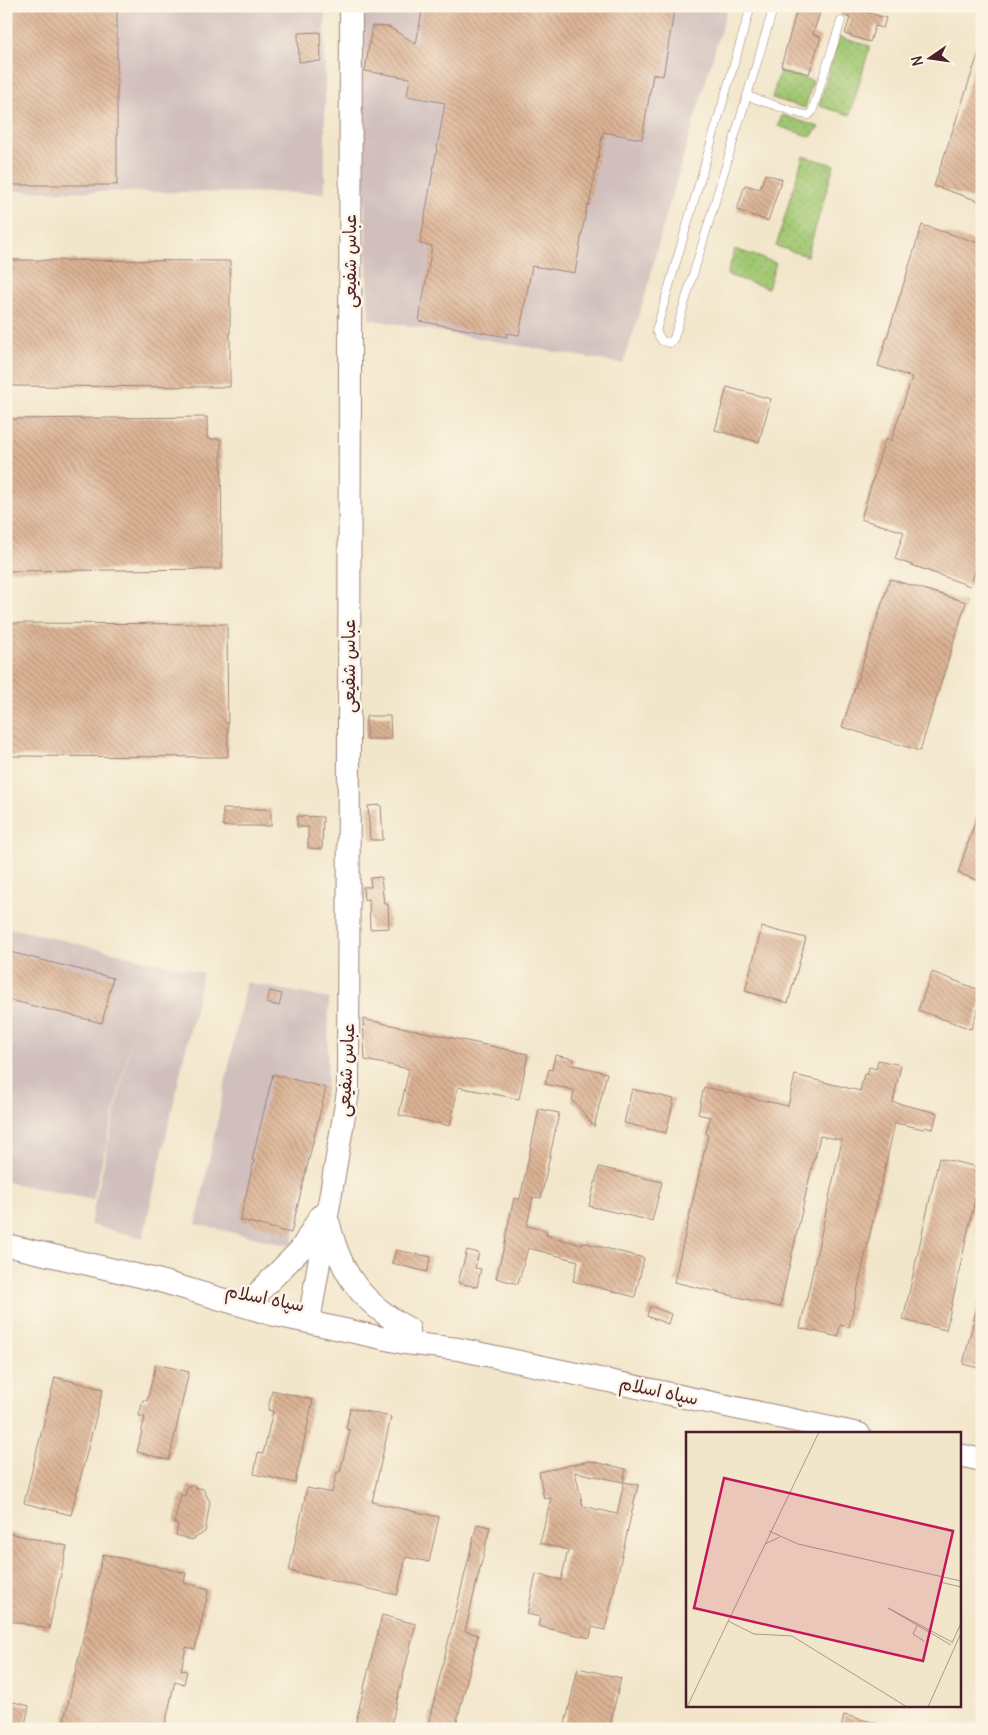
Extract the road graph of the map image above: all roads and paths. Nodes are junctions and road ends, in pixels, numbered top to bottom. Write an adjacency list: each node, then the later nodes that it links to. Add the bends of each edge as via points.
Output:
1 (339, 6): 7 (main road, عباس شفیعی, via 341,1091)
2 (351, 6): 7 (main road, عباس شفیعی, via 348,1092)
3 (751, 6): 6 (lane, via 656,331 662,341 670,343 674,338)
4 (774, 6): 6 (lane)
5 (840, 21): 6 (lane, via 812,112 801,114)
6 (747, 96)
7 (324, 1216): 10 (main road, via 301,1249); 11 (main road, عباس شفیعی); 12 (main road, via 344,1269 355,1286 386,1317)
8 (6, 1245): 9 (main road, سپاه اسلام)
9 (157, 1280): 10 (main road, سپاه اسلام); 11 (main road, سپاه اسلام, via 254,1309)
10 (257, 1294): 11 (main road, سپاه اسلام)
11 (303, 1313): 12 (main road, سپاه اسلام); 13 (main road, سپاه اسلام, via 405,1344)
12 (408, 1329): 13 (main road, سپاه اسلام)
13 (458, 1349): 14 (main road, سپاه اسلام)
14 (850, 1432)
15 (960, 1455): 16 (main road)
16 (982, 1460)

